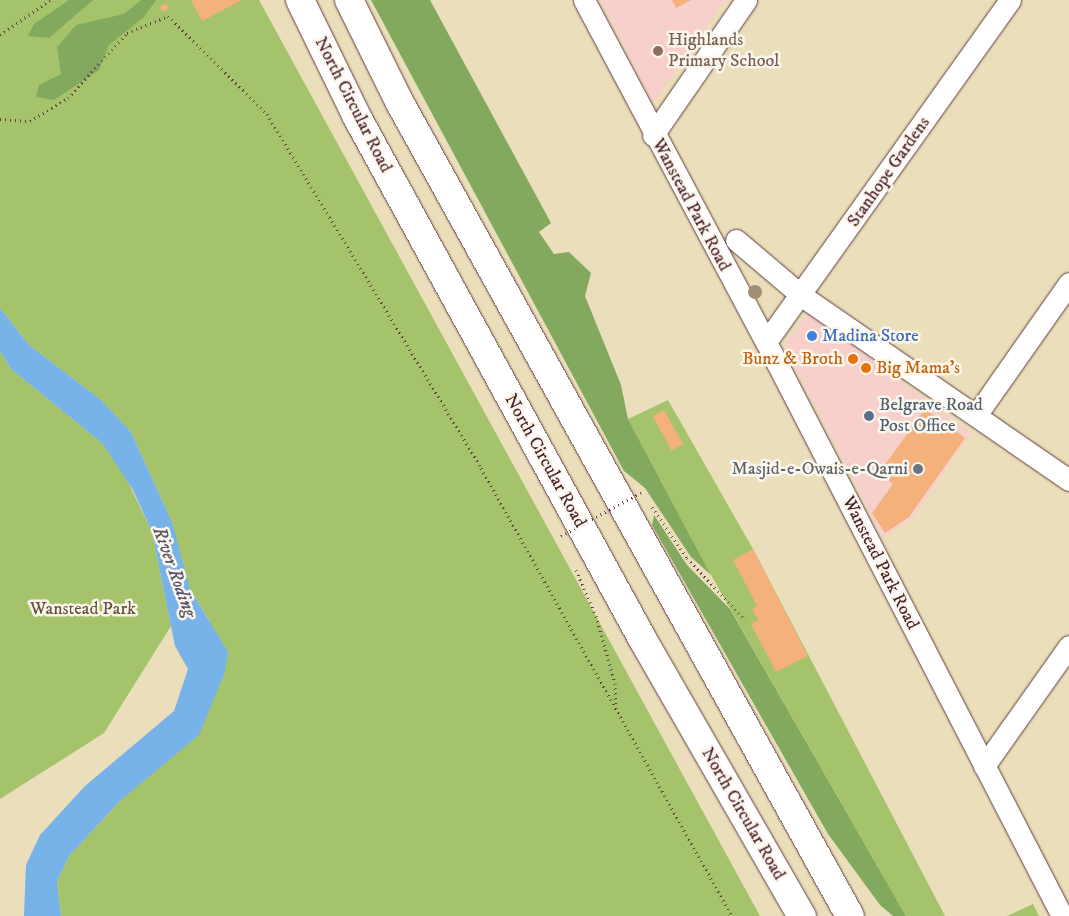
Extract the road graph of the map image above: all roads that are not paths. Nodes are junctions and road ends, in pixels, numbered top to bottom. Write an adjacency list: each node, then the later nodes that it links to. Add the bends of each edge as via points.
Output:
1 (300, 0): 15 (highway, North Circular Road, via 357,117 642,640)
2 (349, 0): 16 (highway, via 404,111)
3 (584, 0): 6 (street, Wanstead Park Road)
4 (746, 0): 6 (street)
5 (1010, 0): 9 (street, Stanhope Gardens)
6 (653, 135): 10 (street, Wanstead Park Road)
7 (736, 240): 9 (street)
8 (1069, 282): 11 (street)
9 (802, 296): 10 (street, Stanhope Gardens); 11 (street)
10 (766, 342): 14 (street, Wanstead Park Road)
11 (977, 414): 12 (street)
12 (1069, 480)
13 (1069, 646): 14 (street)
14 (984, 766): 17 (street, Wanstead Park Road)
15 (802, 916)
16 (850, 916)
17 (1062, 916)

